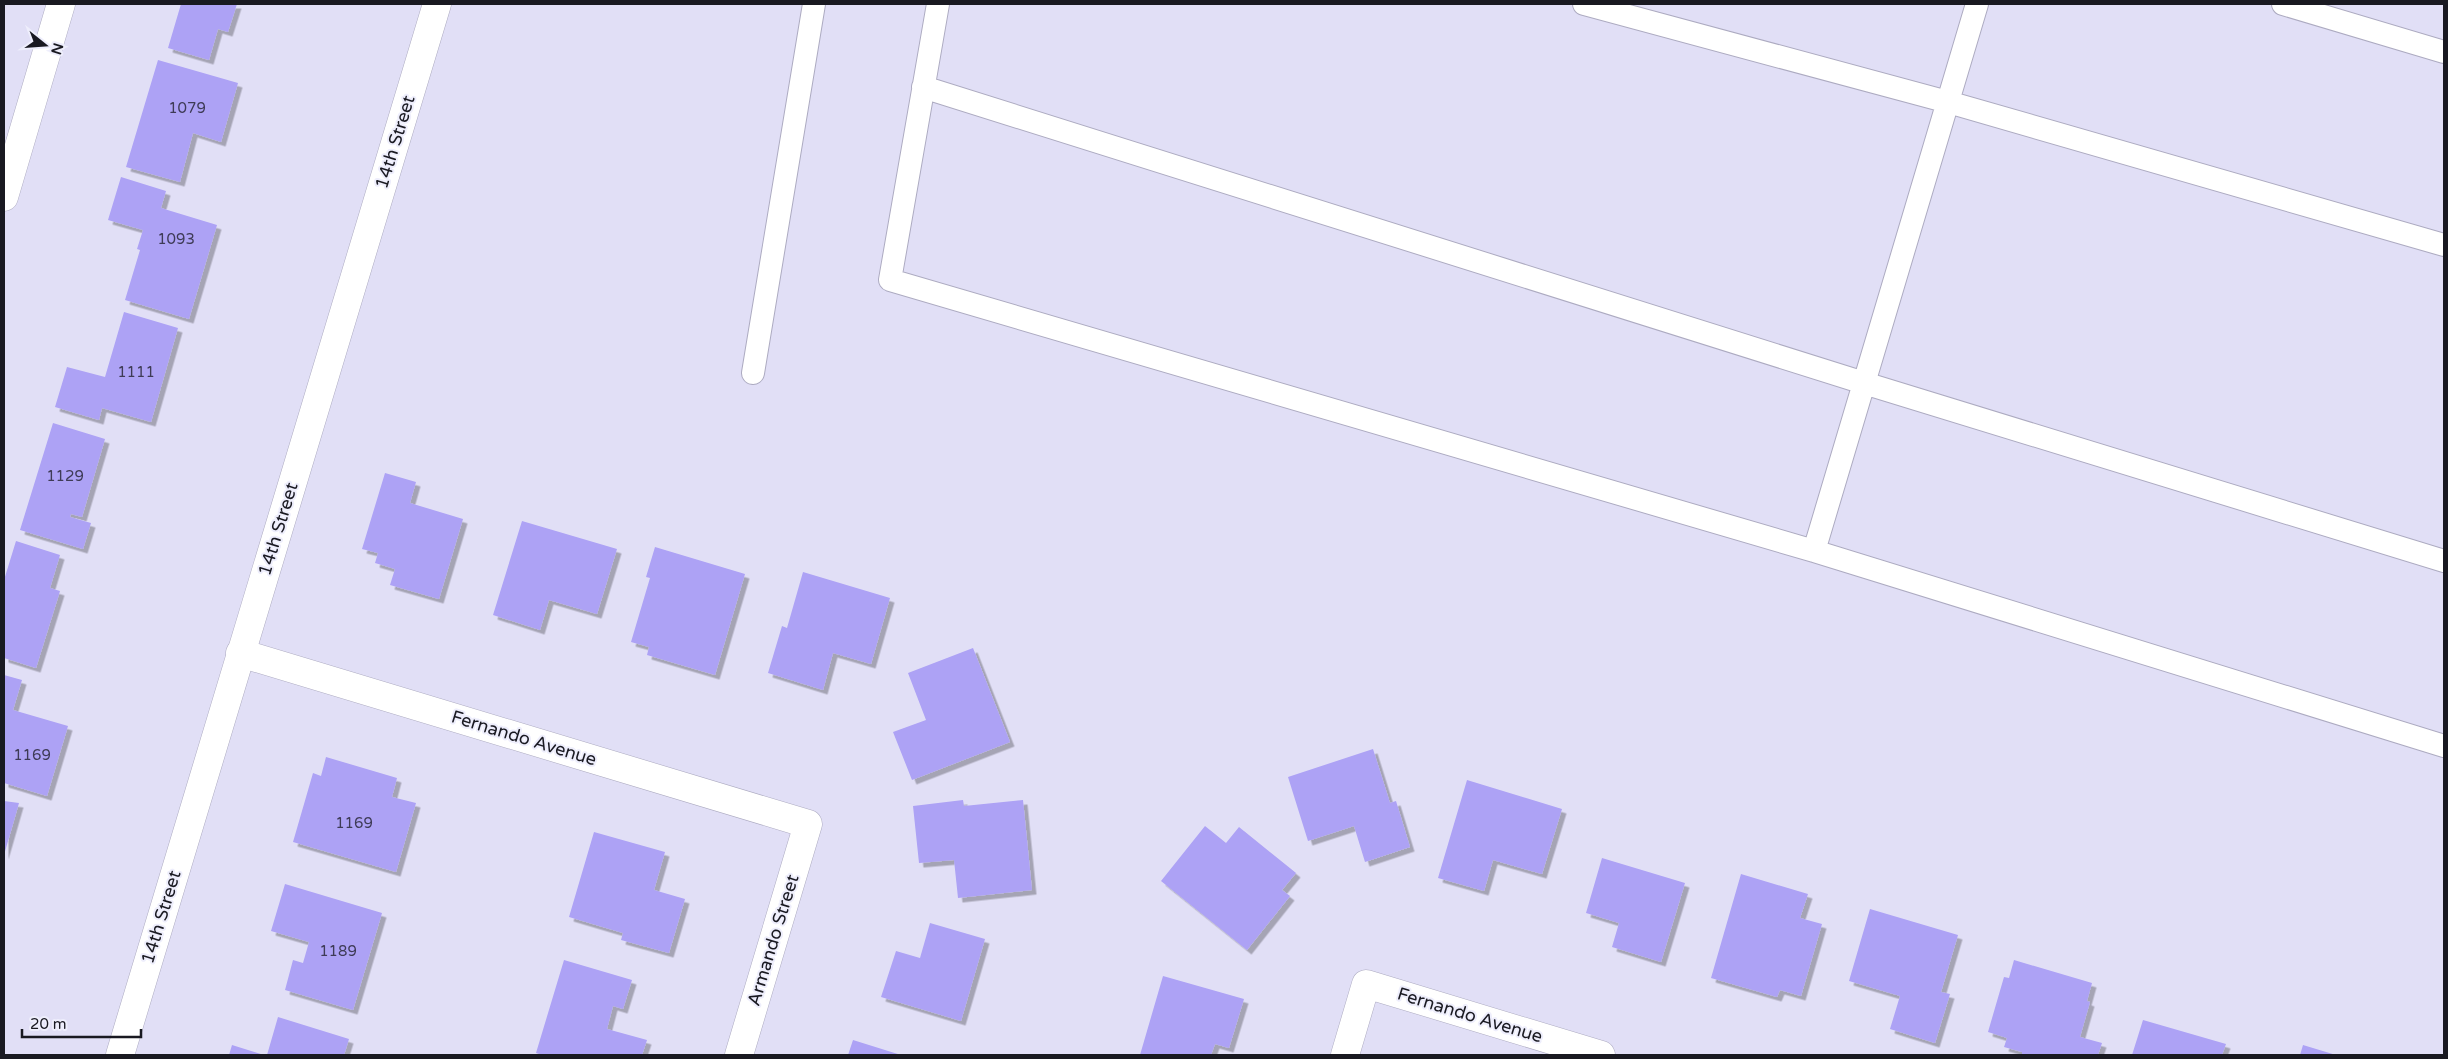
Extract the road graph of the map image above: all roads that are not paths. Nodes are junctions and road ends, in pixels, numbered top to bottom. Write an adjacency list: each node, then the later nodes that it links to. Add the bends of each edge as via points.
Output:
1 (61, 4): 11 (street)
2 (437, 4): 17 (street, 14th Street)
3 (814, 4): 13 (lane)
4 (938, 4): 9 (lane)
5 (1584, 4): 10 (lane)
6 (1977, 4): 10 (lane)
7 (2283, 4): 8 (lane)
8 (2444, 52)
9 (923, 87): 14 (lane); 15 (lane, via 890,280)
10 (1948, 102): 12 (lane); 14 (lane)
11 (4, 197)
12 (2444, 245)
13 (754, 373)
14 (1864, 383): 15 (lane); 16 (lane)
15 (1814, 552): 18 (lane)
16 (2444, 561)
17 (240, 653): 19 (street, Fernando Avenue); 20 (street, 14th Street)
18 (2444, 746)
19 (808, 824): 21 (street, Armando Street)
20 (120, 1055)
21 (738, 1055)
22 (1345, 1055): 23 (street, Fernando Avenue, via 1366,984)
23 (1601, 1055)

